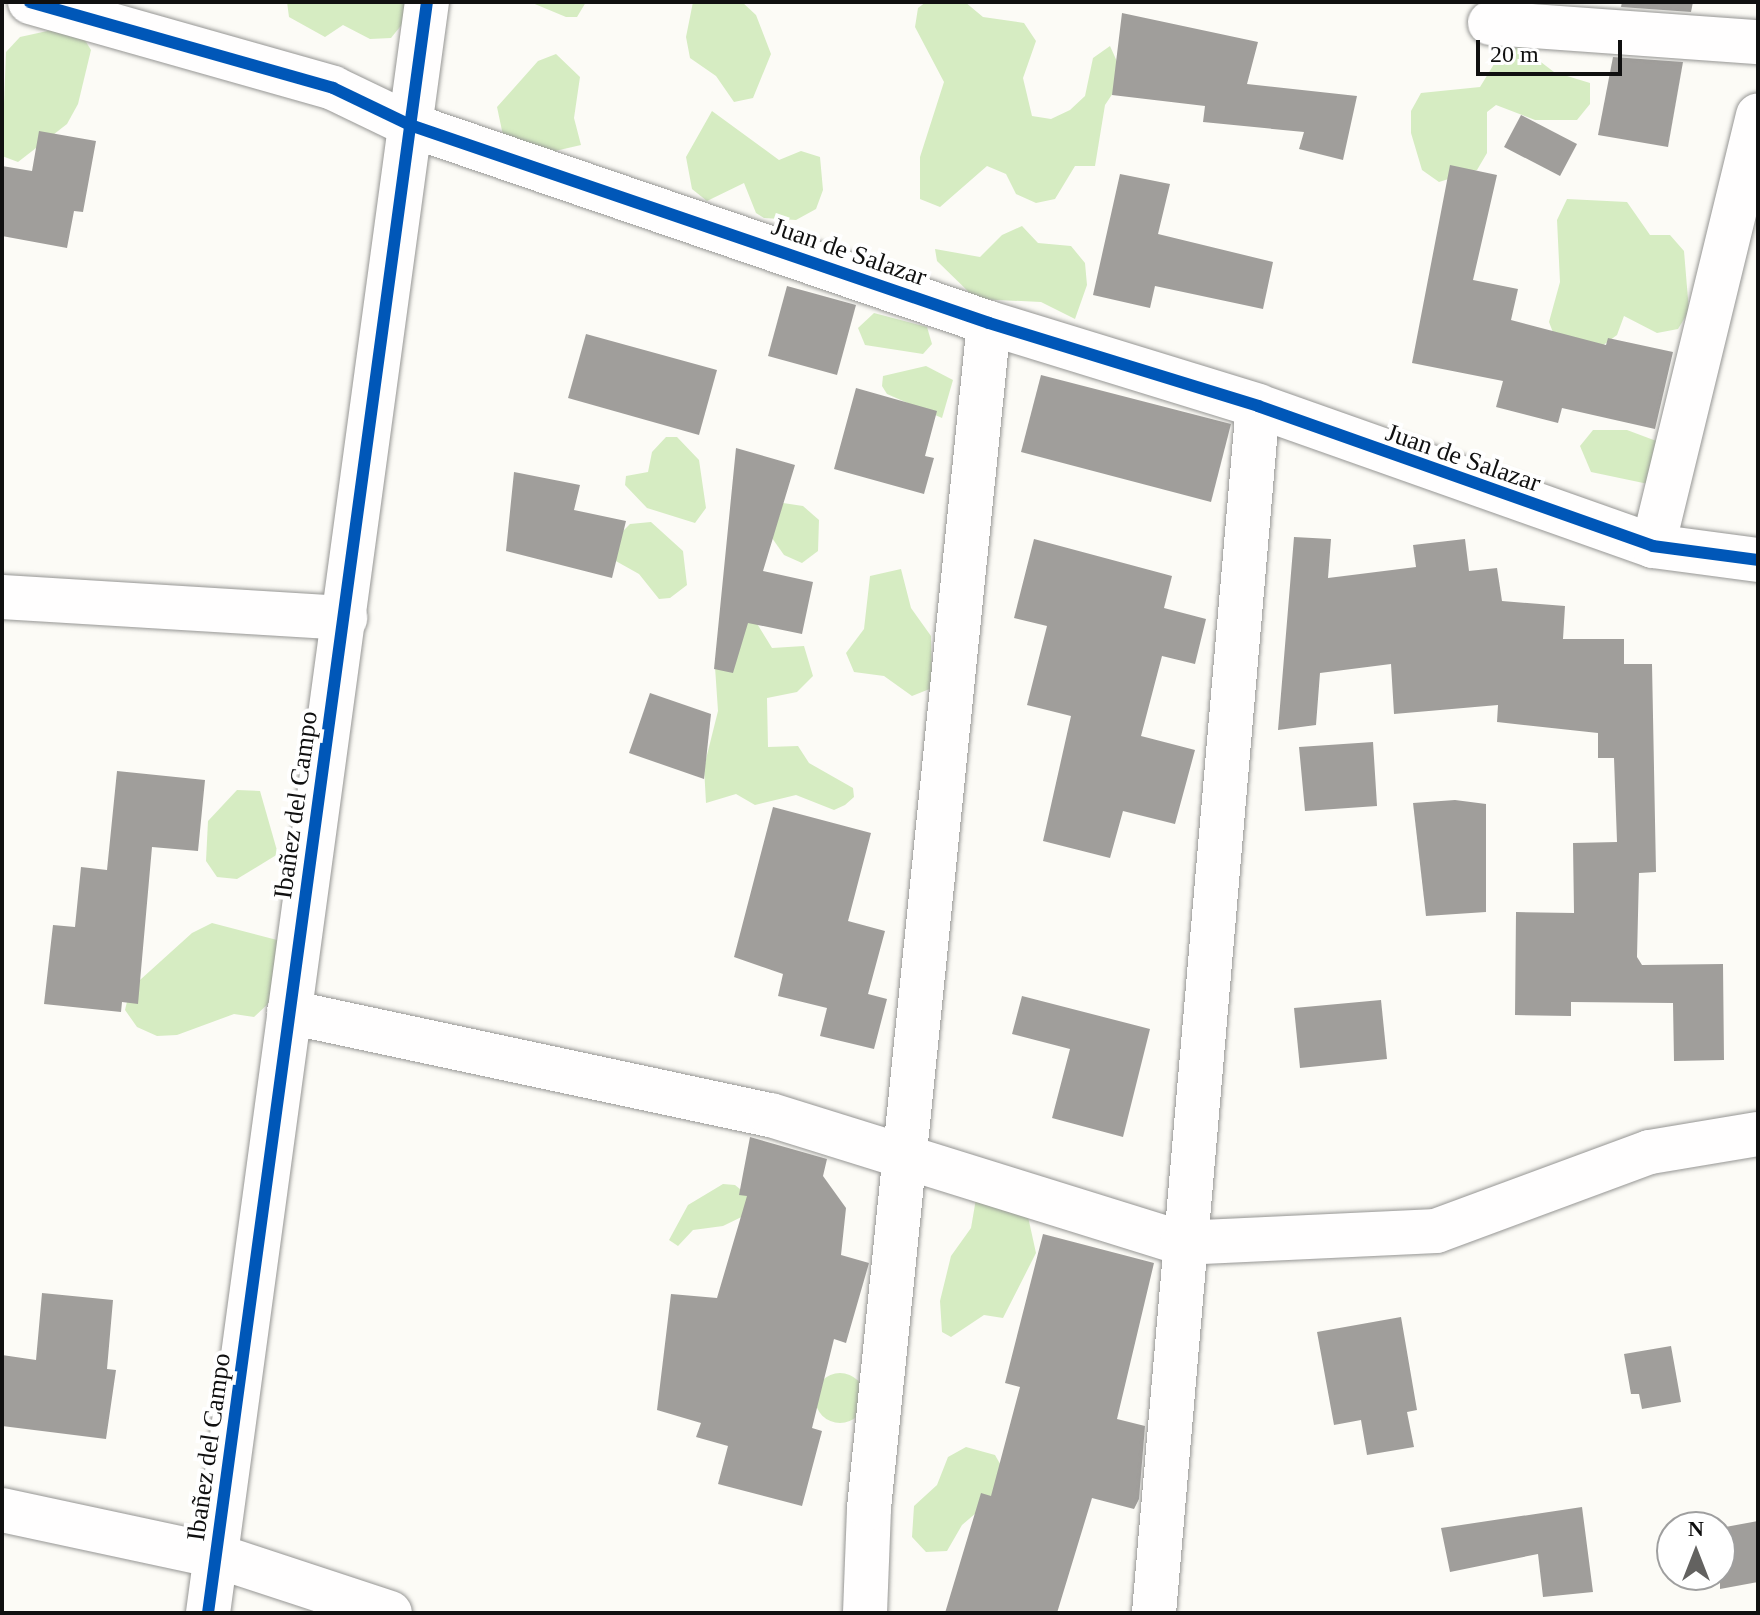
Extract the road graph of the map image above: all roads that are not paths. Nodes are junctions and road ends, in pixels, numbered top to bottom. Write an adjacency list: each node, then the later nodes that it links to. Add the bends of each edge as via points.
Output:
1 (30, 2): 6 (street, Juan de Salazar, via 333,88)
2 (427, 2): 6 (street, Ibañez del Campo)
3 (1490, 23): 4 (street)
4 (1758, 42)
5 (1758, 116): 9 (street)
6 (410, 125): 7 (street, Juan de Salazar); 12 (street, Ibañez del Campo)
7 (989, 323): 8 (street, Juan de Salazar); 15 (street)
8 (1258, 406): 9 (street, Juan de Salazar); 16 (street)
9 (1653, 546): 10 (street, Juan de Salazar)
10 (1758, 560)
11 (2, 597): 12 (street)
12 (345, 618): 13 (street, Ibañez del Campo)
13 (289, 1012): 15 (street, via 708,1099); 18 (street, Ibañez del Campo)
14 (1758, 1134): 16 (street, via 1650,1152 1436,1231)
15 (904, 1157): 16 (street); 21 (street)
16 (1182, 1243): 22 (street)
17 (2, 1510): 18 (street)
18 (217, 1556): 19 (street, Ibañez del Campo); 20 (street)
19 (208, 1613)
20 (390, 1613)
21 (865, 1613)
22 (1154, 1613)

